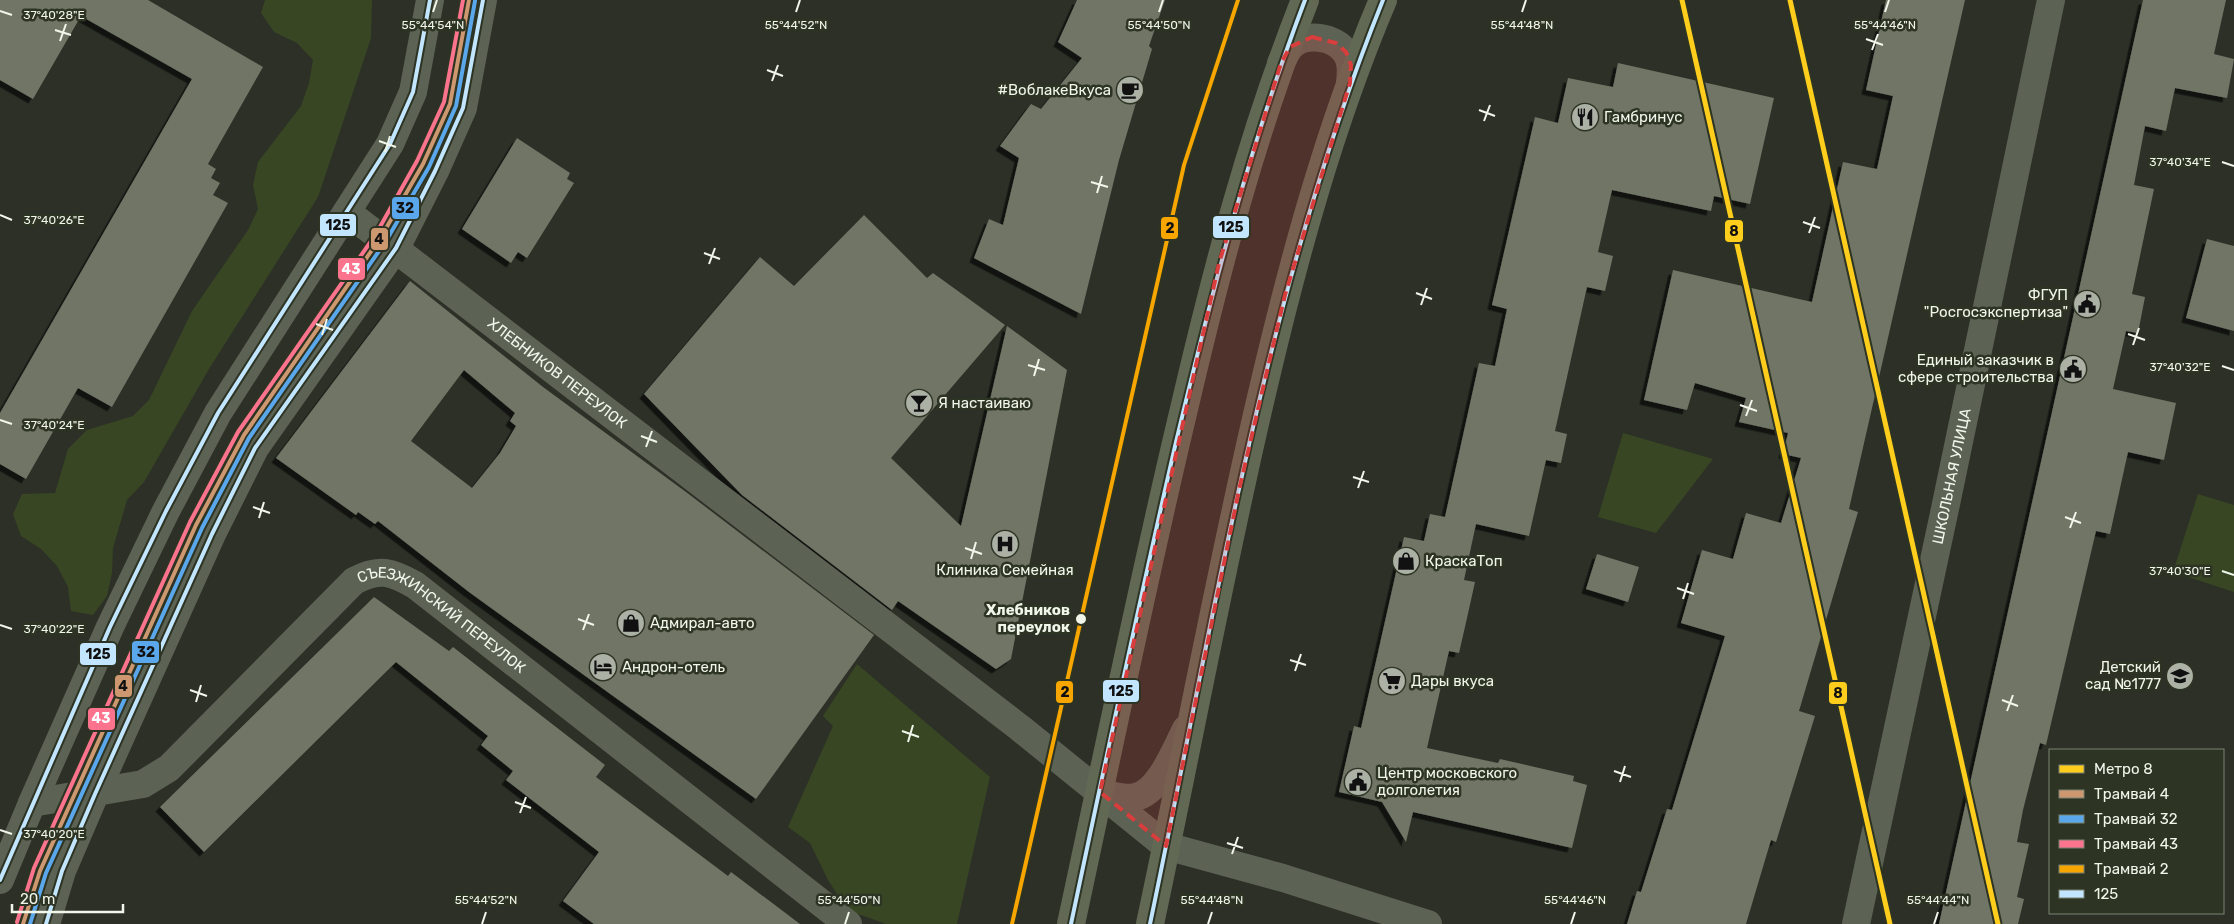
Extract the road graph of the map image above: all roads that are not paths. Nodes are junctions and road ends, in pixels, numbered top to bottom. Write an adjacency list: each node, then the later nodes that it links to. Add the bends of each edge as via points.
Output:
1 (430, 0): 8 (street, via 413,92 390,144)
2 (483, 0): 9 (street, via 463,108)
3 (1305, 0): 6 (main road)
4 (1383, 0): 7 (main road)
5 (2051, 0): 21 (street, ШКОЛЬНАЯ УЛИЦА)
6 (1282, 63): 7 (street, via 1290,46 1300,39 1325,39 1346,52 1351,65); 11 (main road, via 1258,128 1218,263 1164,491)
7 (1350, 83): 10 (main road, via 1285,295 1239,490)
8 (348, 212): 9 (street, ХЛЕБНИКОВ ПЕРЕУЛОК); 13 (street, via 218,413 110,627)
9 (396, 248): 11 (street, ХЛЕБНИКОВ ПЕРЕУЛОК); 12 (street, via 255,448 212,534)
10 (1194, 712): 11 (street, ХЛЕБНИКОВ ПЕРЕУЛОК, via 1170,761 1153,786 1136,797); 14 (main road)
11 (1100, 792): 14 (street, ХЛЕБНИКОВ ПЕРЕУЛОК); 18 (main road)
12 (95, 794): 13 (street, СЪЕЗЖИНСКИЙ ПЕРЕУЛОК); 16 (street, via 62,871); 17 (street, СЪЕЗЖИНСКИЙ ПЕРЕУЛОК, via 143,784 169,768 354,581 368,573 384,572 415,586)
13 (32, 803): 15 (street)
14 (1166, 846): 19 (main road); 20 (street, via 1283,878)
15 (0, 880)
16 (46, 924)
17 (848, 924)
18 (1071, 924)
19 (1150, 924)
20 (1428, 924)
21 (1856, 924)

